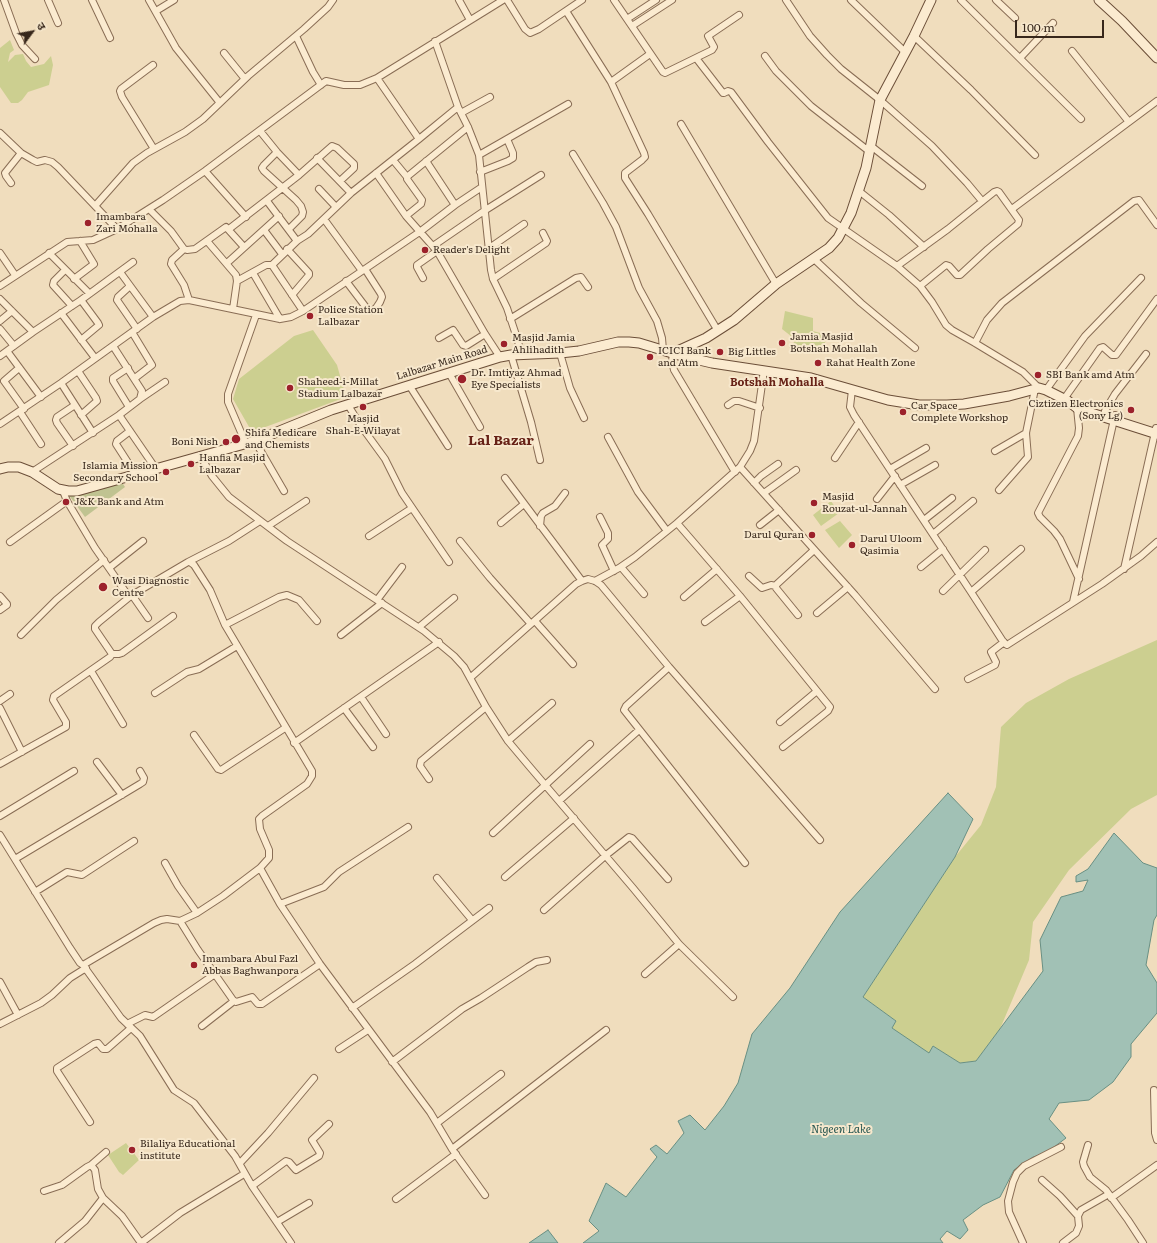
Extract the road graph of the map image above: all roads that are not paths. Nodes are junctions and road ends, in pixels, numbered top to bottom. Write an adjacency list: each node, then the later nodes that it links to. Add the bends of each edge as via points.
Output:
1 (48, 0): 26 (street)
2 (92, 0): 31 (street)
3 (149, 0): 20 (street)
4 (174, 0): 20 (street)
5 (333, 0): 29 (street)
6 (459, 0): 25 (street)
7 (503, 0): 25 (street)
8 (507, 0): 21 (street, via 525,30 530,33)
9 (582, 0): 21 (street)
10 (614, 0): 24 (street)
11 (656, 0): 24 (street)
12 (672, 0): 28 (street)
13 (786, 0): 48 (street, via 810,36 827,55)
14 (851, 0): 34 (street)
15 (930, 0): 30 (main road)
16 (961, 0): 39 (street)
17 (996, 0): 23 (street)
18 (1099, 0): 40 (main road)
19 (4, 1): 41 (street, via 22,45)
20 (156, 11): 50 (street, via 176,48)
21 (566, 11): 45 (street)
22 (740, 15): 38 (street, via 709,34 713,49)
23 (1015, 18)
24 (627, 19): 28 (street)
25 (470, 20): 32 (street)
26 (58, 23)
27 (1053, 23): 39 (street)
28 (632, 26): 36 (street)
29 (296, 36): 44 (street); 46 (street)
30 (914, 36): 34 (main road); 67 (street)
31 (110, 38)
32 (435, 41): 43 (street); 52 (street)
33 (1072, 51): 54 (street)
34 (905, 52): 48 (main road)
35 (224, 53): 44 (street)
36 (650, 54): 38 (street, via 663,72); 45 (street)
37 (765, 56): 62 (street, via 776,71 811,106)
38 (696, 58): 99 (street, via 723,93 731,92 828,218)
39 (1020, 58): 53 (street)
40 (1157, 58)
41 (35, 59)
42 (153, 65): 61 (street, via 120,91)
43 (378, 78): 46 (street, via 360,85 326,81); 59 (street)
44 (245, 79): 50 (street)
45 (611, 82): 157 (street, via 645,157 625,173 625,178)
46 (320, 85): 57 (street)
47 (490, 97): 52 (street)
48 (880, 100): 62 (main road); 86 (street, via 932,146)
49 (1157, 101): 54 (street)
50 (220, 103): 61 (street, via 185,132)
51 (568, 104): 60 (street)
52 (459, 110): 56 (street); 59 (street)
53 (1081, 119)
54 (1129, 122): 92 (street)
55 (681, 124): 134 (street)
56 (468, 128): 66 (street); 70 (street)
57 (260, 131): 63 (street); 71 (street)
58 (0, 133): 64 (street)
59 (419, 139): 69 (street)
60 (507, 139): 66 (street); 72 (street, via 513,158)
61 (154, 149): 88 (street, via 133,163)
62 (871, 149): 79 (street); 83 (main road)
63 (277, 152): 74 (street); 81 (street, via 262,168)
64 (22, 153): 78 (street, via 5,173); 88 (street, via 37,162 52,162)
65 (573, 154): 166 (street, via 616,227 639,288 657,321)
66 (479, 155): 72 (street)
67 (1035, 155)
68 (317, 158): 74 (street); 77 (street); 77 (street, via 329,147 335,146 354,164 354,168)
69 (393, 160): 73 (street); 76 (street)
70 (426, 161): 76 (street); 87 (street)
71 (205, 171): 90 (street); 93 (street)
72 (480, 172): 80 (street)
73 (376, 173): 84 (street); 95 (street)
74 (299, 175): 81 (street)
75 (541, 175): 91 (street)
76 (407, 177): 95 (street, via 422,200 421,204)
77 (340, 181): 84 (street)
78 (11, 183)
79 (922, 186)
80 (482, 187): 87 (street); 91 (street)
81 (283, 188): 85 (street); 103 (street, via 301,206 303,212)
82 (319, 190): 89 (street)
83 (859, 191): 99 (main road); 110 (street, via 890,215)
84 (351, 193): 89 (street)
85 (267, 201): 93 (street); 94 (street)
86 (982, 201): 92 (street, via 997,191); 110 (street)
87 (455, 205): 104 (street)
88 (94, 206): 101 (street)
89 (336, 207): 96 (street)
90 (149, 209): 101 (street); 111 (street, via 171,231)
91 (484, 210): 113 (street); 114 (street)
92 (1012, 210): 138 (street, via 1020,222 960,275 947,265)
93 (246, 216): 100 (street)
94 (279, 216): 102 (street); 103 (street)
95 (406, 216): 104 (street)
96 (324, 219): 107 (street); 124 (street)
97 (524, 224): 114 (street)
98 (1157, 225): 162 (street, via 1139,200 1134,201 1002,303 987,320)
99 (843, 228): 118 (main road, via 829,248); 122 (street)
100 (229, 229): 106 (street, via 224,227); 109 (street)
101 (116, 230): 108 (street, via 93,240)
102 (264, 230): 109 (street); 117 (street)
103 (289, 230): 107 (street)
104 (421, 231): 113 (street); 124 (street)
105 (543, 233): 131 (street, via 546,243)
106 (207, 241): 111 (street, via 191,251); 120 (street)
107 (297, 241): 112 (street)
108 (80, 242): 116 (street, via 67,242); 130 (street, via 94,264)
109 (244, 247): 120 (street)
110 (924, 247): 122 (street)
111 (184, 249): 144 (street, via 171,264 184,285)
112 (287, 249): 117 (street); 140 (street, via 309,272)
113 (435, 249): 128 (street, via 417,265); 159 (street)
114 (488, 249): 131 (street)
115 (0, 253): 127 (street)
116 (49, 253): 123 (street); 127 (street)
117 (282, 254): 121 (street)
118 (814, 259): 134 (main road); 165 (street)
119 (133, 262): 125 (street)
120 (227, 263): 132 (street, via 236,275)
121 (272, 265): 126 (street, via 266,265); 140 (street)
122 (897, 266): 138 (street)
123 (66, 270): 130 (street); 145 (street, via 53,285)
124 (363, 270): 133 (street); 133 (street, via 382,297 372,311 368,310)
125 (120, 272): 136 (street); 139 (street)
126 (253, 273): 132 (street); 152 (street)
127 (15, 276): 135 (street)
128 (423, 278)
129 (1141, 278): 185 (street, via 1085,336)
130 (74, 279): 139 (street)
131 (493, 279): 153 (street)
132 (237, 281): 146 (street)
133 (346, 281): 148 (street)
134 (776, 284): 157 (main road)
135 (0, 286)
136 (130, 286): 151 (street); 156 (street, via 117,300)
137 (588, 286): 153 (street, via 581,277 576,278)
138 (920, 286): 162 (street, via 946,325)
139 (89, 293): 143 (street)
140 (292, 295): 148 (street)
141 (0, 299): 147 (street)
142 (1157, 299): 189 (street, via 1116,355 1112,355 1103,347 1100,348)
143 (81, 300): 145 (street); 161 (street, via 99,325)
144 (189, 300): 146 (street); 151 (street, via 180,301)
145 (72, 306): 149 (street)
146 (233, 308): 150 (street)
147 (12, 311): 154 (street); 158 (street)
148 (303, 311): 152 (street)
149 (61, 313): 158 (street); 161 (street)
150 (256, 315): 152 (street); 210 (street, via 228,394 228,402)
151 (153, 317): 156 (street)
152 (280, 319)
153 (510, 319): 172 (street)
154 (0, 321)
155 (0, 329): 163 (street)
156 (134, 330): 164 (street); 181 (street, via 152,365)
157 (718, 331): 169 (main road)
158 (33, 332): 163 (street)
159 (485, 334): 160 (street, via 466,346 453,330); 174 (street)
160 (439, 338)
161 (81, 340): 175 (street)
162 (975, 343): 185 (street, via 1023,372)
163 (14, 346): 167 (street)
164 (113, 346): 175 (street); 177 (street)
165 (915, 348)
166 (663, 350): 168 (main road, Lalbazar Main Road, via 639,343 618,342); 169 (main road, Lalbazar Main Road)
167 (7, 351): 173 (street); 176 (street)
168 (560, 353): 172 (main road, Lalbazar Main Road); 201 (street, via 572,394)
169 (673, 353): 179 (main road, Lalbazar Main Road, via 712,363); 223 (street, via 674,370)
170 (1146, 354): 197 (street)
171 (511, 355): 172 (main road, Lalbazar Main Road); 174 (main road, Lalbazar Main Road); 218 (street)
172 (521, 355)
173 (0, 356)
174 (500, 357): 180 (main road, Lalbazar Main Road)
175 (95, 358): 178 (street)
176 (19, 368): 187 (street); 196 (street, via 4,381)
177 (128, 368): 181 (street); 193 (street, via 113,378 113,381)
178 (78, 370): 183 (street); 198 (street, via 97,401)
179 (764, 370): 186 (main road, Lalbazar Main Road, via 811,378); 194 (street)
180 (449, 373): 184 (main road, Lalbazar Main Road); 204 (street)
181 (135, 378): 188 (street, via 142,391)
182 (165, 382): 188 (street)
183 (61, 383): 187 (street); 191 (street)
184 (409, 385): 192 (main road, Lalbazar Main Road); 213 (street)
185 (1040, 389): 186 (main road, Lalbazar Main Road, via 947,406 888,400); 189 (main road); 208 (street)
186 (852, 390): 202 (street, via 850,407)
187 (41, 397): 196 (street)
188 (140, 399): 193 (street)
189 (1066, 400): 195 (main road); 197 (main road)
190 (728, 404): 194 (street, via 739,401)
191 (75, 405): 198 (street); 212 (street, via 56,420)
192 (348, 405): 210 (main road, Lalbazar Main Road); 243 (street, via 385,459)
193 (129, 408): 199 (street)
194 (760, 408): 223 (street, via 754,441)
195 (1077, 408): 200 (main road); 276 (street, via 1078,436 1038,513 1060,539)
196 (22, 410): 203 (street); 211 (street)
197 (1105, 411): 200 (main road)
198 (81, 415): 207 (street)
199 (119, 415): 205 (street); 207 (street)
200 (1114, 417): 206 (main road); 276 (street)
201 (584, 418)
202 (859, 422): 217 (street); 224 (street)
203 (0, 424)
204 (480, 427)
205 (130, 431): 222 (street); 227 (street, via 116,444)
206 (1156, 431): 272 (street)
207 (93, 433): 212 (street)
208 (1026, 433): 215 (street); 232 (street, via 1028,457)
209 (608, 437): 253 (street, via 638,492)
210 (251, 442): 216 (main road, Lalbazar Main Road); 234 (street)
211 (41, 444)
212 (72, 446): 226 (street)
213 (448, 446)
214 (926, 448): 224 (street)
215 (995, 451)
216 (201, 457): 222 (main road, Lalbazar Main Road); 247 (street, via 229,497)
217 (835, 458)
218 (540, 460)
219 (778, 464): 230 (street)
220 (935, 465): 231 (street)
221 (0, 469): 226 (main road, via 19,467)
222 (156, 469): 227 (main road, Lalbazar Main Road)
223 (738, 469): 230 (street); 249 (street)
224 (890, 469): 228 (street)
225 (796, 470): 236 (street)
226 (32, 472): 233 (main road)
227 (136, 475): 233 (main road, Lalbazar Main Road, via 77,491)
228 (895, 476): 231 (street); 238 (street)
229 (505, 478): 242 (street)
230 (754, 483): 236 (street)
231 (900, 485): 246 (street)
232 (999, 490)
233 (63, 491): 239 (street)
234 (284, 491)
235 (565, 492): 251 (street, via 555,506 543,513)
236 (764, 493): 244 (street)
237 (952, 498): 246 (street)
238 (877, 500)
239 (67, 501): 258 (street); 264 (street)
240 (306, 501): 250 (street)
241 (973, 501): 254 (street)
242 (524, 504): 248 (street); 251 (street)
243 (412, 508): 255 (street); 266 (street)
244 (779, 510): 252 (street); 262 (street)
245 (600, 517): 273 (street, via 608,533 608,539 602,545)
246 (924, 520): 254 (street)
247 (260, 521): 250 (street); 265 (street)
248 (501, 523)
249 (677, 523): 253 (street); 271 (street)
250 (268, 526): 289 (street)
251 (540, 526): 277 (street)
252 (760, 526)
253 (667, 531): 268 (street)
254 (933, 534): 260 (street)
255 (369, 536)
256 (143, 541): 270 (street)
257 (460, 541): 298 (street, via 490,578)
258 (10, 542)
259 (1157, 542): 272 (street)
260 (943, 549): 269 (street); 274 (street)
261 (1021, 549): 282 (street)
262 (814, 550): 279 (street); 280 (street)
263 (985, 550): 274 (street)
264 (104, 560): 270 (street); 301 (street, via 56,600)
265 (190, 562): 285 (street); 299 (street, via 210,590)
266 (450, 562)
267 (402, 567): 289 (street)
268 (621, 567): 273 (street); 283 (street)
269 (921, 567)
270 (109, 568): 285 (street, via 127,594)
271 (717, 569): 286 (street); 287 (street)
272 (1124, 569): 290 (street)
273 (614, 571): 278 (street)
274 (960, 574): 281 (street); 282 (street)
275 (749, 576): 279 (street, via 762,588)
276 (1079, 579): 290 (street)
277 (582, 581): 278 (street); 298 (street)
278 (595, 581): 308 (street)
279 (776, 586): 293 (street)
280 (848, 588): 292 (street); 312 (street)
281 (943, 591)
282 (971, 592): 304 (street)
283 (644, 594)
284 (0, 596): 291 (street, via 7,604)
285 (132, 596): 295 (street); 306 (street, via 95,626 96,632)
286 (740, 596): 297 (street); 313 (street)
287 (684, 597)
288 (454, 598): 300 (street)
289 (379, 602): 300 (street); 302 (street)
290 (1072, 602): 304 (street, via 1009,644)
291 (0, 610)
292 (817, 613)
293 (798, 615)
294 (173, 616): 306 (street, via 122,653)
295 (148, 618)
296 (317, 621): 299 (street, via 299,600 287,595)
297 (706, 622)
298 (533, 623): 307 (street); 310 (street)
299 (225, 625): 305 (street)
300 (420, 627): 303 (street)
301 (20, 635)
302 (341, 635)
303 (438, 642): 310 (street, via 464,667); 316 (street)
304 (1004, 642): 311 (street, via 991,652 995,665)
305 (237, 646): 314 (street, via 199,669 187,672); 324 (street)
306 (112, 654): 309 (street)
307 (573, 664)
308 (669, 667): 325 (street, via 624,708); 347 (street)
309 (91, 671): 323 (street); 333 (street, via 54,696 53,700 66,722 66,727)
310 (470, 678): 319 (street)
311 (968, 679)
312 (935, 689)
313 (817, 691): 322 (street); 332 (street, via 830,709)
314 (155, 693)
315 (10, 694): 317 (street)
316 (361, 697): 321 (street); 326 (street)
317 (0, 701)
318 (552, 703): 328 (street)
319 (486, 707): 328 (street); 338 (street, via 421,761 420,766)
320 (0, 708): 333 (street)
321 (344, 708): 329 (street); 331 (street)
322 (780, 722)
323 (123, 724)
324 (285, 728): 327 (street, via 221,770); 329 (street)
325 (639, 730): 341 (street); 354 (street)
326 (386, 734)
327 (194, 735)
328 (508, 741): 339 (street)
329 (294, 743): 355 (street, via 312,776 307,784 259,819 270,855)
330 (590, 744): 339 (street)
331 (373, 746)
332 (783, 747)
333 (22, 752): 335 (street)
334 (97, 762): 340 (street)
335 (0, 764)
336 (74, 771): 342 (street)
337 (140, 771): 340 (street, via 144,778 143,782)
338 (429, 779)
339 (546, 785): 341 (street); 345 (street)
340 (122, 795): 352 (street)
341 (559, 801): 343 (street)
342 (0, 816)
343 (574, 818): 351 (street); 356 (street)
344 (408, 827): 360 (street, via 339,872 324,887)
345 (493, 833)
346 (0, 835): 349 (street)
347 (820, 840)
348 (134, 841): 359 (street, via 82,875 67,872)
349 (7, 847): 350 (street); 352 (street)
350 (0, 851)
351 (605, 856): 358 (street, via 629,837 632,838); 362 (street); 366 (street)
352 (15, 859): 359 (street)
353 (165, 863): 363 (street)
354 (745, 863)
355 (260, 868): 360 (street); 363 (street)
356 (504, 877)
357 (437, 878): 364 (street)
358 (668, 879)
359 (35, 892): 369 (street)
360 (280, 904): 368 (street)
361 (489, 908): 364 (street)
362 (544, 910)
363 (197, 913): 365 (street)
364 (472, 920): 375 (street)
365 (180, 921): 369 (street, via 161,920); 370 (street)
366 (679, 944): 371 (street); 373 (street)
367 (548, 960): 383 (street, via 536,962 462,1009)
368 (320, 964): 374 (street, via 262,1004 258,1004 252,996 238,1002); 375 (street)
369 (84, 967): 376 (street, via 52,995); 378 (street)
370 (214, 974): 374 (street); 378 (street, via 153,1017 143,1015)
371 (645, 974)
372 (0, 982): 376 (street)
373 (733, 997)
374 (234, 1001): 379 (street)
375 (352, 1008): 380 (street)
376 (18, 1015): 377 (street)
377 (0, 1024)
378 (129, 1026): 387 (street, via 105,1050 98,1043 94,1044 57,1068); 395 (street, via 146,1044 174,1090 194,1103)
379 (202, 1026)
380 (368, 1030): 382 (street); 383 (street)
381 (606, 1030): 393 (street)
382 (339, 1048)
383 (392, 1062): 388 (street)
384 (501, 1074): 388 (street)
385 (314, 1078): 395 (street)
386 (1154, 1090): 390 (street)
387 (90, 1122)
388 (437, 1123): 393 (street)
389 (329, 1124): 400 (street, via 312,1140 320,1153 319,1156 296,1170 286,1161)
390 (1157, 1140)
391 (1088, 1145): 403 (street, via 1084,1166 1090,1177)
392 (1061, 1147): 412 (street, via 1024,1166 1013,1182 1008,1201 1009,1212)
393 (454, 1151): 402 (street); 405 (street)
394 (106, 1152): 396 (street)
395 (240, 1163): 398 (street)
396 (91, 1165): 401 (street, via 62,1185); 404 (street, via 95,1170 98,1189)
397 (1157, 1165): 403 (street)
398 (244, 1174): 400 (street); 411 (street, via 180,1213)
399 (1042, 1180): 407 (street)
400 (252, 1186): 408 (street)
401 (44, 1191)
402 (485, 1195)
403 (1110, 1196): 407 (street, via 1084,1208); 414 (street)
404 (103, 1198): 410 (street, via 79,1228); 411 (street, via 122,1216)
405 (396, 1199)
406 (309, 1203): 408 (street)
407 (1078, 1216): 413 (street, via 1079,1226 1076,1233)
408 (276, 1222): 409 (street)
409 (289, 1242)
410 (59, 1243)
411 (141, 1243)
412 (1024, 1243)
413 (1063, 1243)
414 (1143, 1243)

